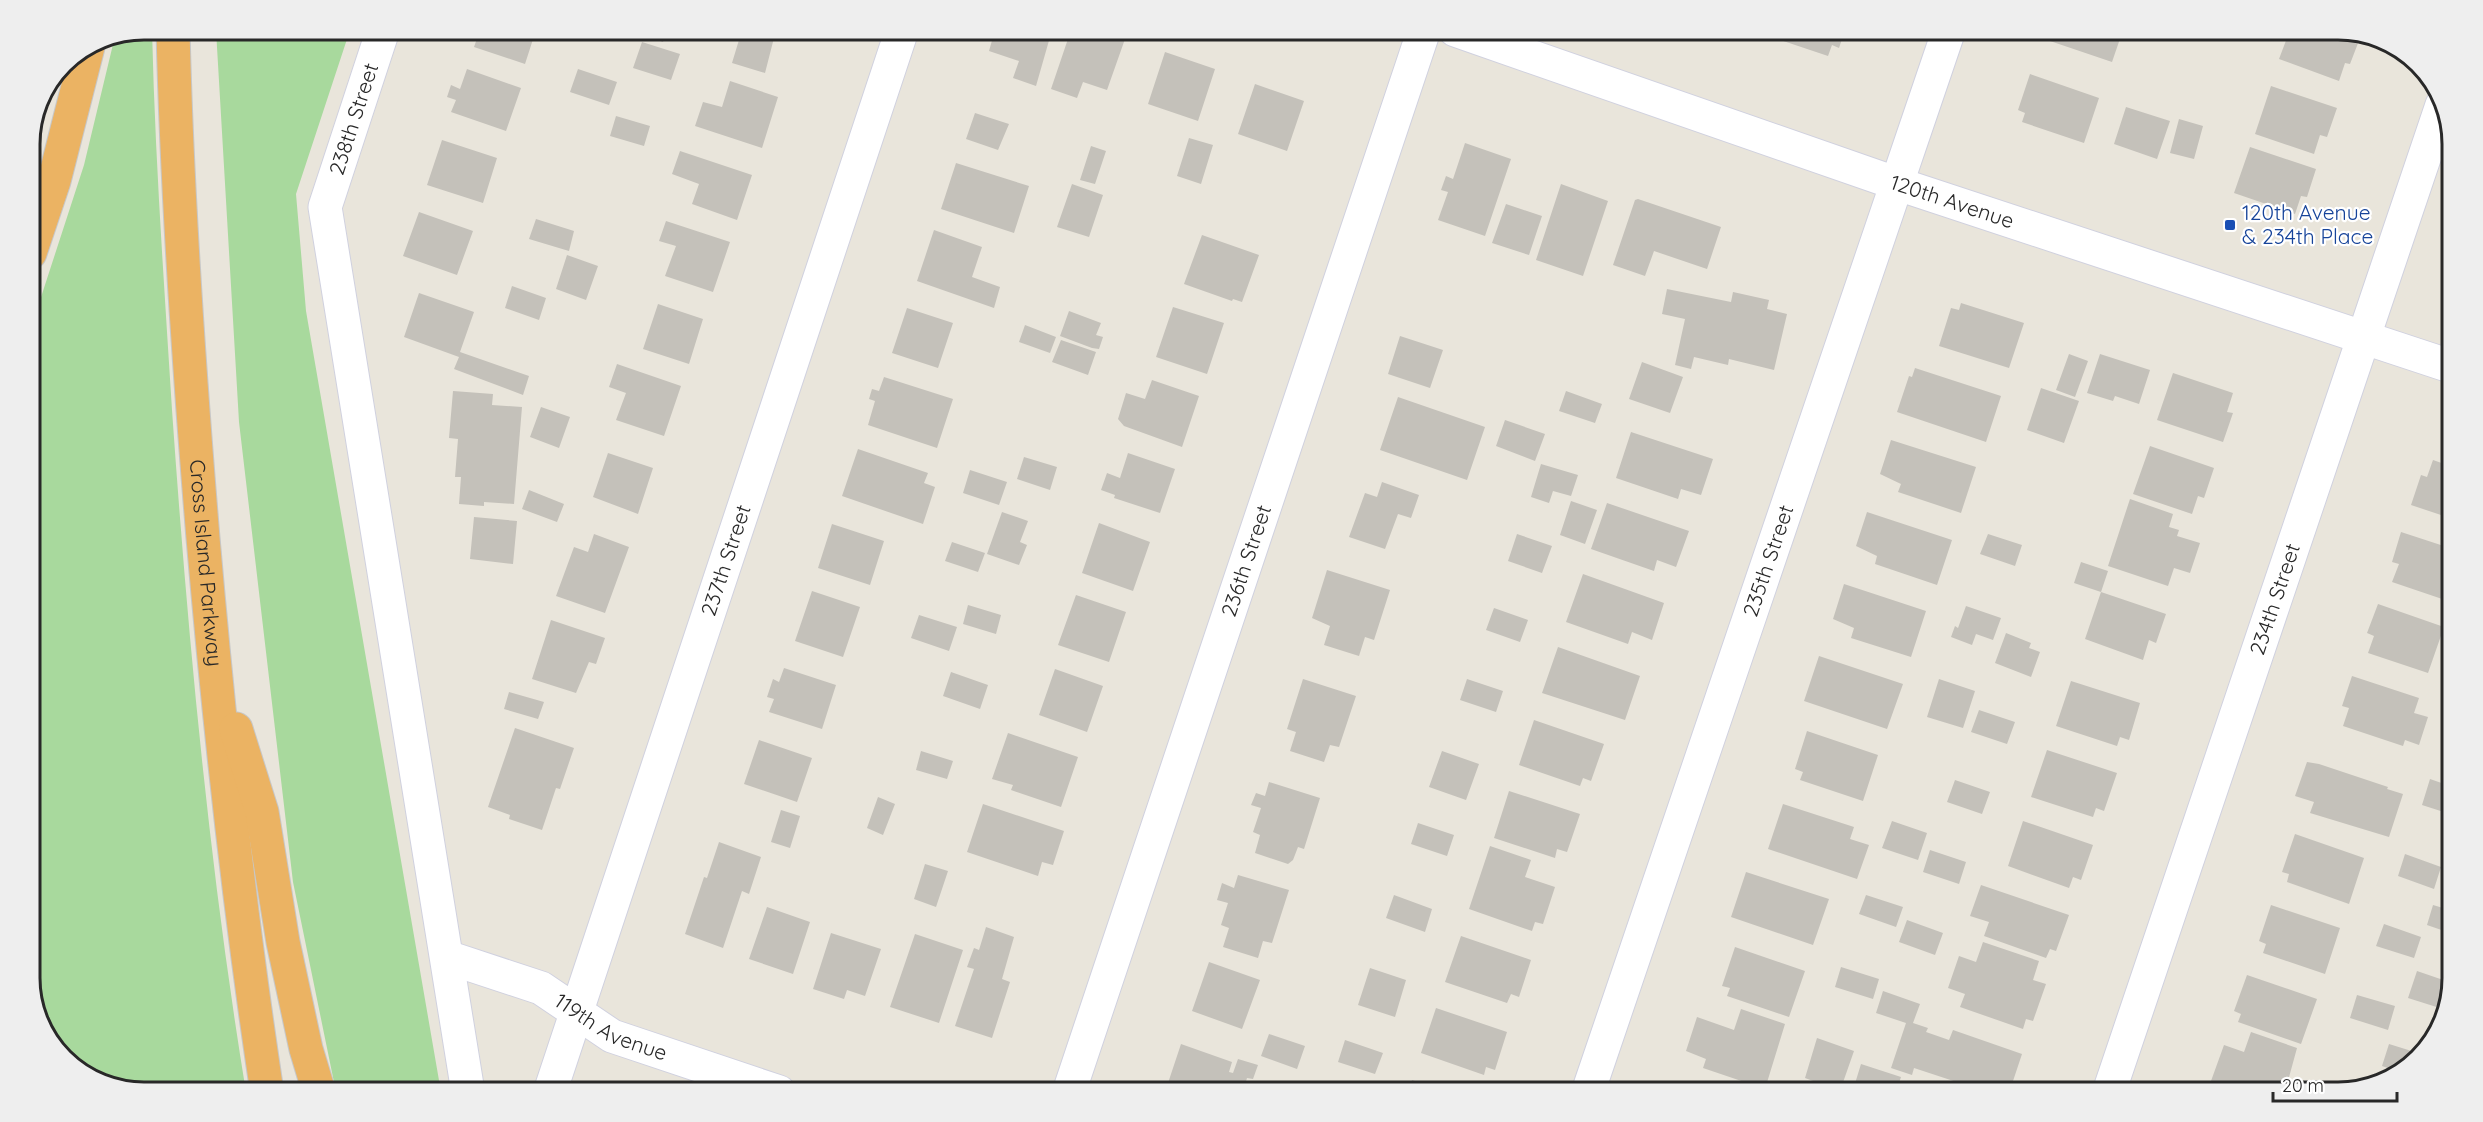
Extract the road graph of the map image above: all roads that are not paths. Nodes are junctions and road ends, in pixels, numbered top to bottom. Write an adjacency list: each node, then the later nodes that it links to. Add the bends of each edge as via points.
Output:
1 (172, 40): 13 (highway, Cross Island Parkway, via 192,410)
2 (380, 40): 14 (street, 238th Street, via 326,207)
3 (899, 40): 15 (street, 237th Street)
4 (1421, 40): 21 (street, 236th Street)
5 (1484, 40): 9 (street, 120th Avenue)
6 (1946, 40): 9 (street, 235th Street)
7 (85, 60): 10 (highway)
8 (2438, 116): 11 (street, 234th Street)
9 (1898, 184): 11 (street, 120th Avenue); 22 (street, 235th Street)
10 (41, 220)
11 (2363, 336): 12 (street, 120th Avenue); 23 (street, 234th Street)
12 (2442, 363)
13 (214, 660): 16 (highway, Cross Island Parkway, via 241,909); 17 (highway, via 262,812 283,942)
14 (447, 957): 15 (street, 119th Avenue, via 541,988); 18 (street)
15 (576, 1012): 19 (street, 237th Street); 20 (street, 119th Avenue, via 612,1036)
16 (266, 1082)
17 (316, 1082)
18 (466, 1082)
19 (553, 1082)
20 (749, 1082)
21 (1072, 1082)
22 (1591, 1082)
23 (2112, 1082)

